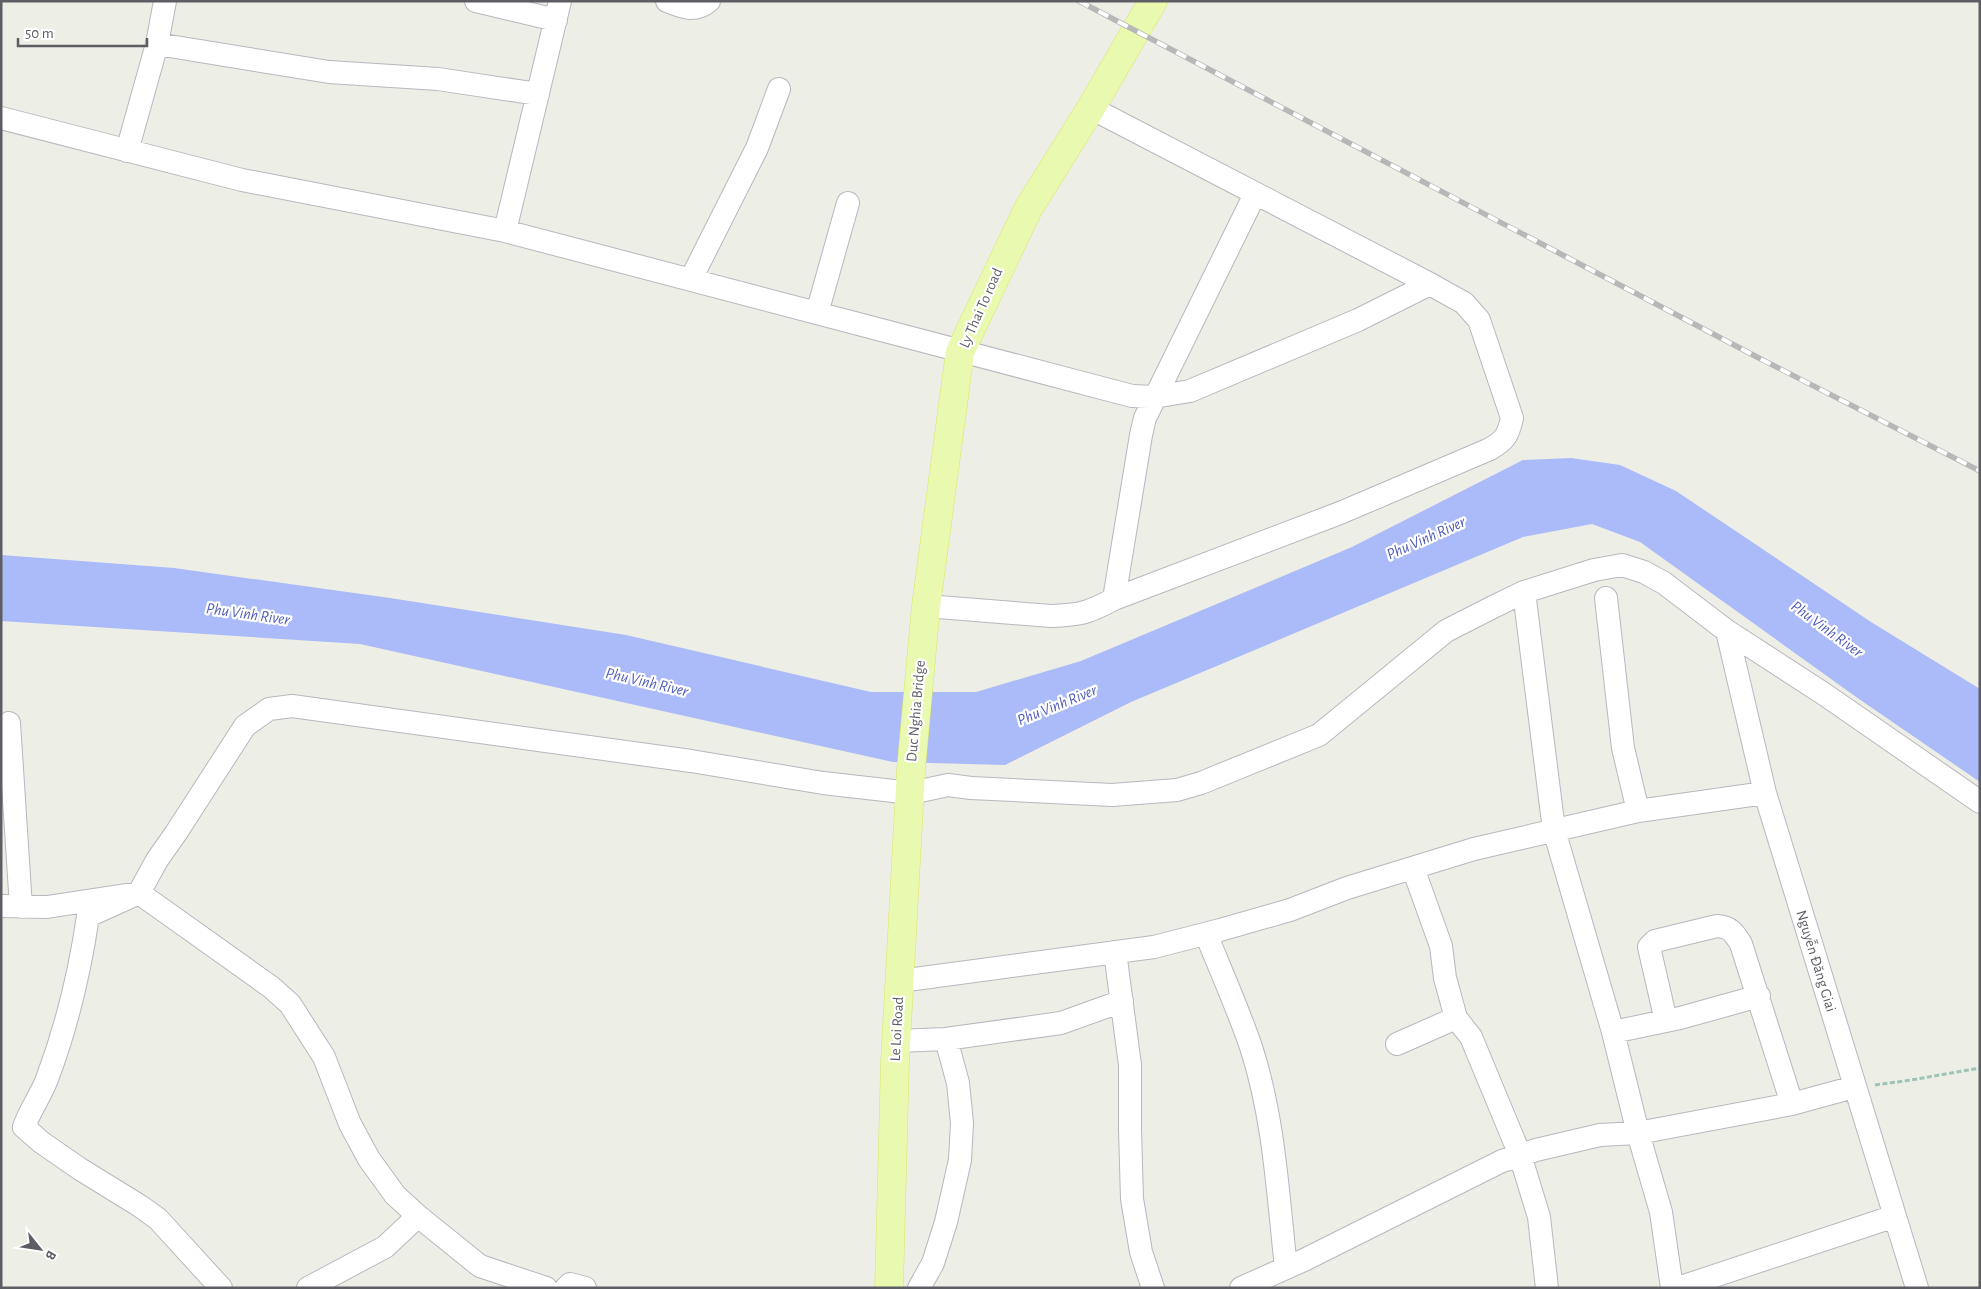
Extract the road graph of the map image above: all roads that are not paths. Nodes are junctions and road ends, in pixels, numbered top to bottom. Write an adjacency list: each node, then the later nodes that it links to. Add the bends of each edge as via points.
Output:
1 (165, 1): 7 (street)
2 (667, 1): 3 (street, via 690,9 700,8)
3 (709, 1)
4 (1152, 1): 10 (main road, Ly Thai To road)
5 (484, 2): 6 (street)
6 (558, 11): 9 (street)
7 (157, 44): 9 (street, via 329,72 438,78); 12 (street)
8 (779, 89): 16 (street, via 758,148)
9 (538, 94): 15 (street)
10 (1091, 108): 13 (street); 19 (main road, Ly Thai To road, via 1028,209)
11 (1, 118): 12 (street)
12 (127, 151): 15 (street, via 242,180)
13 (1255, 194): 17 (street); 20 (street)
14 (848, 203): 18 (street)
15 (505, 231): 16 (street)
16 (691, 279): 18 (street)
17 (1430, 284): 20 (street, via 1358,320 1190,391); 23 (street, via 1464,303 1479,320 1512,418 1509,433 1501,442 1340,513)
18 (817, 314): 19 (street)
19 (960, 352): 20 (street, via 1117,393); 24 (main road, Ly Thai To road)
20 (1154, 397): 23 (street, via 1141,435)
21 (1524, 592): 25 (street, via 1594,570 1622,565 1664,583); 28 (street, via 1446,631 1319,735 1200,783 1177,790 1112,795); 32 (street)
22 (1606, 598): 31 (street, via 1623,748)
23 (1114, 599): 24 (street, via 1089,612 1051,616)
24 (926, 606): 26 (main road, Ly Thai To road)
25 (1727, 631): 29 (street, Nguyễn Đăng Giai); 30 (street)
26 (922, 652): 28 (main road, Duc Nghia Bridge)
27 (9, 723): 35 (street)
28 (911, 782): 34 (street, via 824,784 292,706 269,709 245,726 157,860); 38 (main road, Le Loi Road)
29 (1765, 793): 31 (street); 47 (street, Nguyễn Đăng Giai)
30 (1980, 802)
31 (1638, 811): 32 (street)
32 (1554, 830): 33 (street); 43 (street)
33 (1413, 868): 36 (street, via 1290,910); 41 (street, via 1441,946 1445,978)
34 (140, 893): 35 (street, via 47,907); 51 (street, via 290,1004 324,1057 350,1124 369,1159 395,1195); 54 (street, via 88,916 83,951 63,1031 46,1081 24,1127 80,1169 158,1219)
35 (11, 907)
36 (1206, 934): 37 (street, via 1154,947); 53 (street, via 1251,1047 1275,1168)
37 (1115, 952): 38 (street); 40 (street)
38 (900, 981): 45 (main road, Le Loi Road)
39 (1758, 996): 42 (street); 42 (street, via 1742,944 1732,930 1717,926 1655,941 1648,951); 48 (street)
40 (1122, 1001): 44 (street, via 1061,1023); 61 (street, via 1130,1064 1132,1199 1141,1252)
41 (1456, 1018): 46 (street); 50 (street, via 1471,1037)
42 (1666, 1021): 43 (street)
43 (1613, 1032): 49 (street)
44 (946, 1039): 45 (street); 60 (street, via 958,1083 962,1123 960,1160 933,1263)
45 (896, 1041): 59 (main road, Le Loi Road)
46 (1397, 1044)
47 (1854, 1087): 48 (street); 52 (street, Nguyễn Đăng Giai)
48 (1792, 1104): 49 (street)
49 (1638, 1133): 50 (street, via 1600,1135); 64 (street, via 1661,1212)
50 (1520, 1155): 53 (street); 63 (street, via 1539,1217)
51 (418, 1216): 55 (street, via 385,1247); 56 (street, via 480,1266)
52 (1894, 1216): 65 (street); 66 (street, Nguyễn Đăng Giai)
53 (1286, 1268): 62 (street)
54 (221, 1288)
55 (308, 1288)
56 (546, 1288)
57 (566, 1288): 58 (street, via 570,1284)
58 (586, 1288)
59 (889, 1288)
60 (919, 1288)
61 (1153, 1288)
62 (1241, 1288)
63 (1547, 1288)
64 (1672, 1288)
65 (1678, 1288)
66 (1917, 1288)

